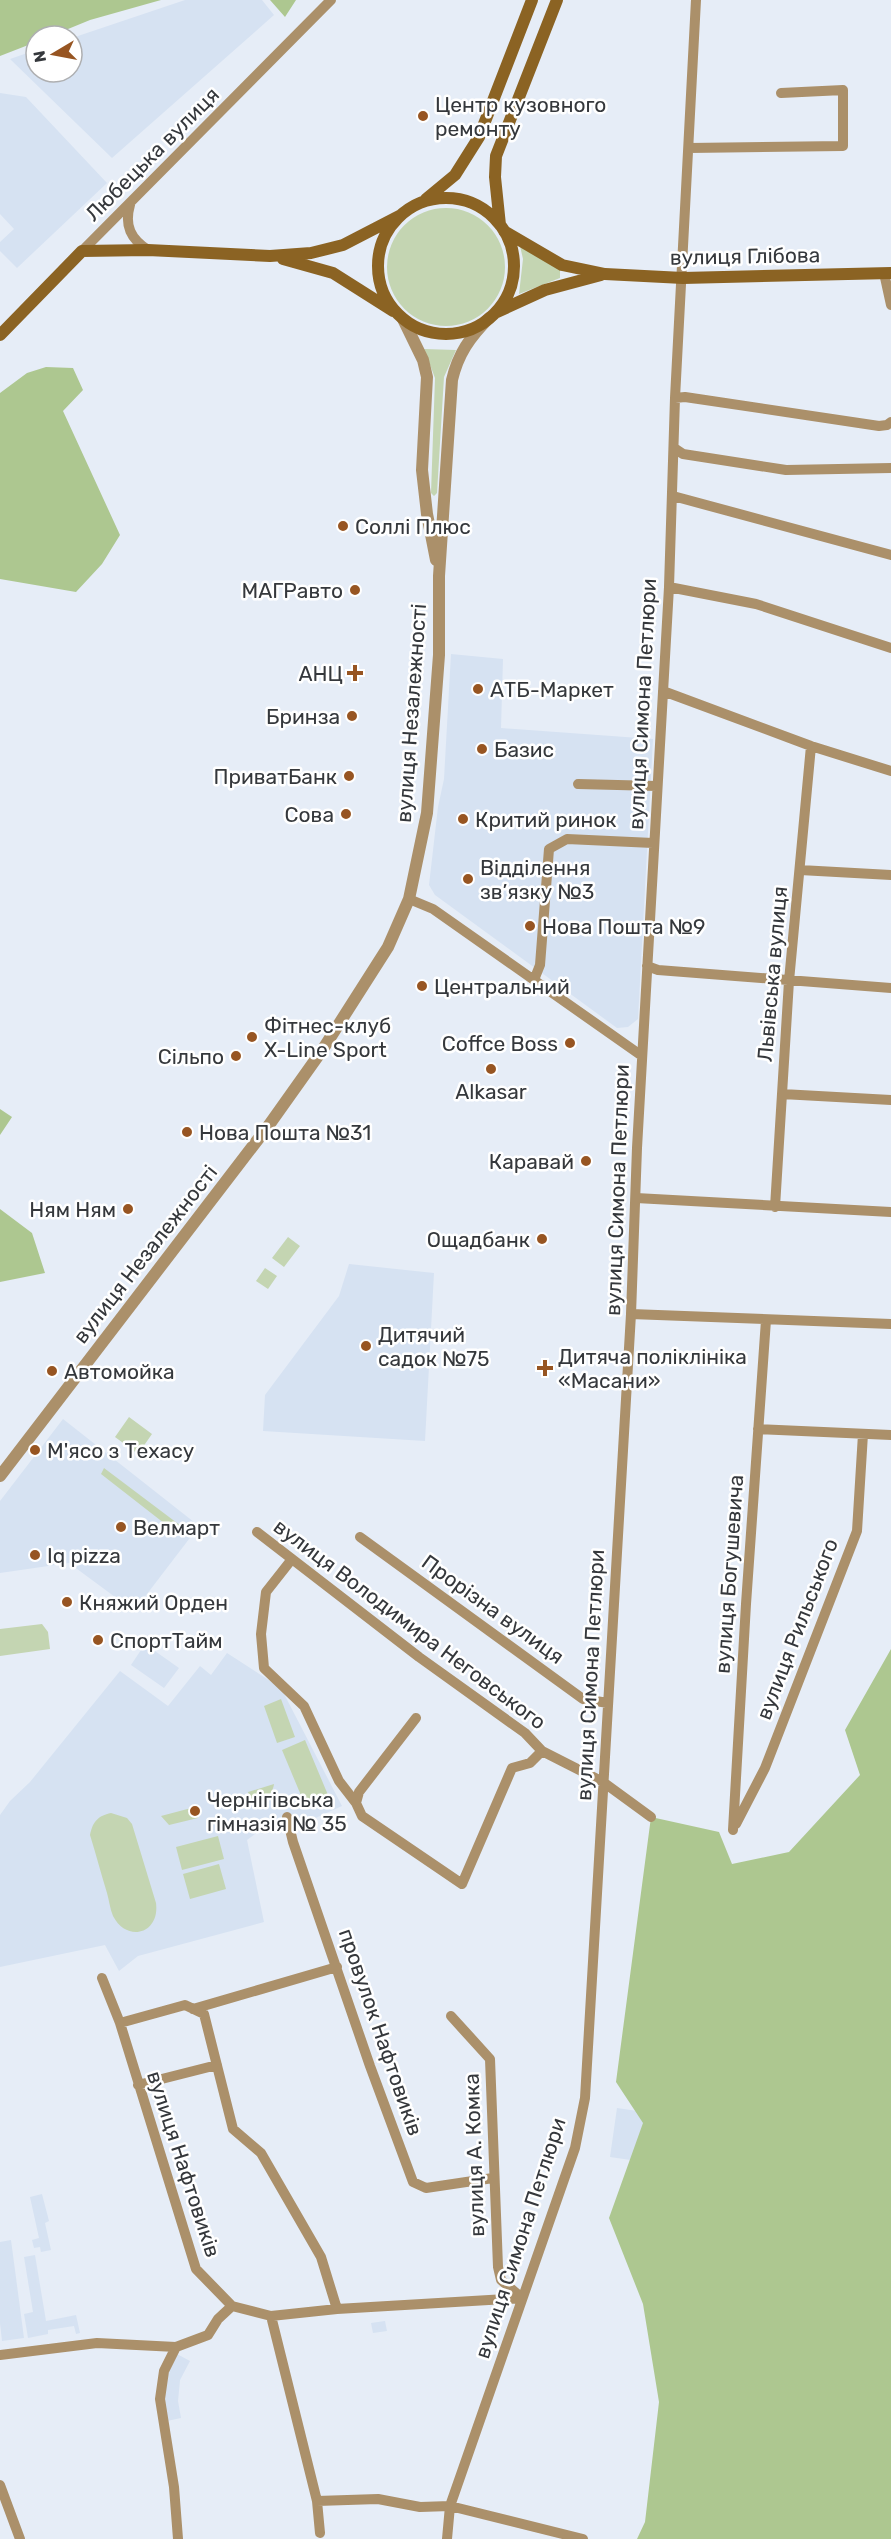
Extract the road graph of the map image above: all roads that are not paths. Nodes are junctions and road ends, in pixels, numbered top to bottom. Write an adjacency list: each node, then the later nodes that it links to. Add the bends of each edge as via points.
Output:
1 (331, 0): 8 (street, Любецька вулиця)
2 (532, 0): 7 (main road, вулиця Незалежності, via 479,137 455,175)
3 (557, 0): 10 (main road, вулиця Незалежності, via 496,156)
4 (696, 0): 6 (street, вулиця Симона Петлюри)
5 (781, 93): 6 (street, via 843,90 843,146)
6 (689, 148): 16 (street, вулиця Симона Петлюри)
7 (423, 202): 9 (main road, вулиця Незалежності); 10 (main road, вулиця Незалежності, via 444,198 465,201 484,210)
8 (130, 205): 11 (street, via 129,230 134,240); 12 (street, Любецька вулиця)
9 (401, 215): 13 (main road, via 336,248); 19 (main road, вулиця Незалежності, via 384,237 378,264 383,292)
10 (501, 228): 15 (main road, вулиця Глібова, via 561,265); 18 (main road, вулиця Незалежності, via 512,254 513,274 508,292)
11 (148, 250): 12 (main road); 13 (main road)
12 (82, 251): 20 (main road, Любецька вулиця)
13 (270, 256): 19 (main road, via 333,273)
14 (888, 273): 16 (main road, вулиця Глібова); 17 (street, вулиця Глібова)
15 (605, 274): 16 (main road, вулиця Глібова); 18 (main road, вулиця Глібова, via 545,290)
16 (683, 278): 21 (street, вулиця Симона Петлюри)
17 (891, 305)
18 (491, 316): 19 (main road, via 466,331 446,333 427,331); 27 (street, вулиця Незалежності, via 464,346 452,380)
19 (401, 317): 27 (street, вулиця Незалежності, via 423,360 427,377 422,470)
20 (0, 335)
21 (675, 398): 22 (street, via 879,426); 23 (street, вулиця Симона Петлюри)
22 (891, 422)
23 (674, 448): 24 (street, via 683,454 786,470); 25 (street, вулиця Симона Петлюри)
24 (891, 468)
25 (673, 496): 26 (street); 28 (street, вулиця Симона Петлюри)
26 (891, 555)
27 (439, 576): 38 (street, вулиця Незалежності, via 439,655 427,813)
28 (669, 587): 29 (street, via 756,604); 30 (street, вулиця Симона Петлюри)
29 (891, 648)
30 (663, 691): 31 (street); 34 (street, вулиця Симона Петлюри)
31 (812, 746): 32 (street); 36 (street, Львівська вулиця)
32 (891, 771)
33 (578, 784): 34 (street)
34 (657, 786): 35 (street, вулиця Симона Петлюри)
35 (653, 843): 39 (street, вулиця Симона Петлюри); 40 (street, via 567,839 549,849 540,965)
36 (800, 870): 37 (street); 41 (street, Львівська вулиця)
37 (891, 875)
38 (408, 899): 40 (street, via 433,909); 55 (street, вулиця Незалежності, via 388,947 270,1125)
39 (647, 966): 41 (street); 43 (street, вулиця Симона Петлюри)
40 (534, 980): 43 (street)
41 (789, 981): 42 (street); 44 (street, Львівська вулиця)
42 (891, 988)
43 (642, 1056): 46 (street, вулиця Симона Петлюри)
44 (782, 1094): 45 (street); 47 (street, Львівська вулиця)
45 (891, 1100)
46 (636, 1198): 47 (street); 49 (street, вулиця Симона Петлюри)
47 (775, 1207): 48 (street)
48 (891, 1212)
49 (631, 1314): 50 (street); 59 (street, вулиця Симона Петлюри)
50 (766, 1320): 51 (street); 52 (street, вулиця Богушевича)
51 (891, 1324)
52 (758, 1429): 53 (street); 66 (street, вулиця Богушевича)
53 (863, 1434): 54 (street); 66 (street, вулиця Рильського, via 857,1530 765,1768)
54 (891, 1435)
55 (0, 1476)
56 (257, 1532): 58 (street, вулиця Володимира Неговського)
57 (360, 1537): 59 (street, Прорізна вулиця, via 583,1699)
58 (292, 1559): 61 (street, вулиця Володимира Неговського, via 525,1733); 63 (street, via 266,1592 261,1634 264,1668 304,1706 339,1781)
59 (608, 1703): 62 (street, вулиця Симона Петлюри)
60 (416, 1718): 63 (street, via 359,1792)
61 (542, 1751): 62 (street, вулиця Володимира Неговського); 63 (street, via 530,1763 512,1768 462,1884 362,1816)
62 (603, 1782): 65 (street, вулиця Володимира Неговського); 75 (street, вулиця Симона Петлюри, via 585,2098 575,2148)
63 (356, 1803)
64 (286, 1817): 67 (street, провулок Нафтовиків)
65 (651, 1817)
66 (733, 1830)
67 (337, 1967): 69 (street); 74 (street, провулок Нафтовиків, via 413,2182 426,2188)
68 (102, 1978): 71 (street, вулиця Нафтовиків)
69 (193, 2009): 71 (street, via 185,2005); 72 (street, via 204,2014)
70 (451, 2016): 74 (street, вулиця А. Комка, via 490,2059)
71 (120, 2023): 73 (street, вулиця Нафтовиків)
72 (217, 2065): 73 (street); 77 (street, via 233,2129 261,2153 321,2257)
73 (138, 2085): 76 (street, вулиця Нафтовиків, via 196,2269)
74 (494, 2178): 75 (street, вулиця А. Комка, via 501,2280)
75 (522, 2298): 77 (street); 83 (street, вулиця Симона Петлюри)
76 (232, 2306): 78 (street); 79 (street, via 208,2335)
77 (338, 2309): 78 (street)
78 (270, 2316): 82 (street)
79 (176, 2348): 80 (street, via 98,2343); 86 (street, via 164,2371 160,2398)
80 (0, 2355)
81 (0, 2485): 85 (street)
82 (317, 2501): 83 (street, via 378,2499 420,2507); 84 (street)
83 (450, 2506): 87 (street, вулиця Симона Петлюри); 88 (street)
84 (320, 2533)
85 (20, 2539)
86 (178, 2539)
87 (447, 2539)
88 (583, 2539)

